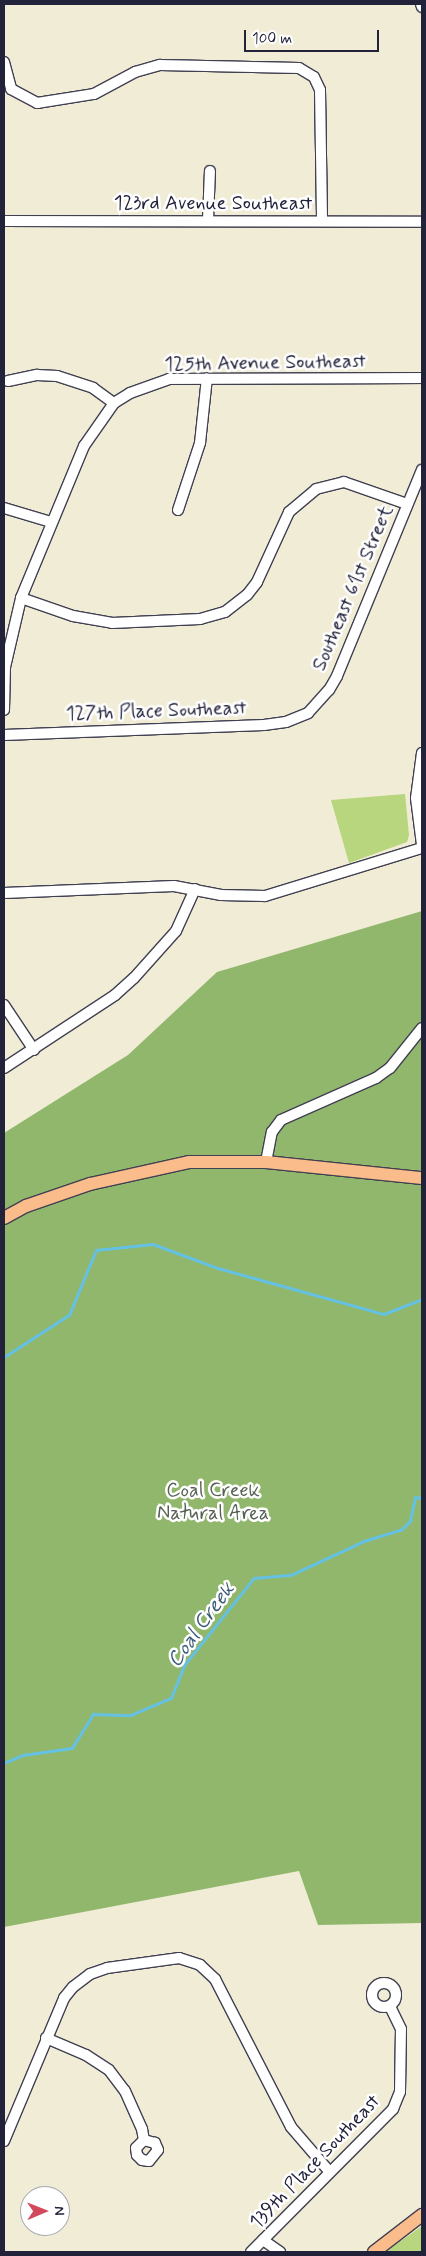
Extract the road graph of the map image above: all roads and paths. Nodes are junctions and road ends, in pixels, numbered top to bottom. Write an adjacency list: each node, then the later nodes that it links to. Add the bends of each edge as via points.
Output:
1 (4, 62): 5 (street, via 7,81 15,93 28,101 46,103 94,94 135,72 170,64 285,65 299,68 314,78 322,102)
2 (210, 171): 3 (street)
3 (208, 220): 4 (street, 123rd Avenue Southeast); 5 (street, 123rd Avenue Southeast)
4 (4, 221)
5 (322, 221): 6 (street, 123rd Avenue Southeast)
6 (422, 222)
7 (207, 378): 8 (street, 125th Avenue Southeast); 10 (street, 125th Avenue Southeast, via 162,381); 14 (street, via 200,443)
8 (422, 378)
9 (8, 382): 10 (street, via 37,375 57,376 93,388)
10 (114, 403): 15 (street, via 84,446)
11 (422, 470): 12 (street, Southeast 61st Street)
12 (407, 504): 16 (street, via 344,482 316,489 294,505 257,582 225,612 200,619 112,623 73,616); 18 (street, Southeast 61st Street, via 337,676)
13 (4, 508): 15 (street)
14 (178, 510)
15 (51, 522): 16 (street)
16 (21, 598): 17 (street, via 5,667)
17 (4, 710)
18 (308, 713): 19 (street, 127th Place Southeast, via 286,722 264,725)
19 (4, 734)
20 (422, 753): 21 (street)
21 (419, 786): 22 (street, via 416,809)
22 (422, 846): 23 (street, via 265,896 221,895)
23 (195, 888): 24 (street); 27 (street, via 176,931 134,978 115,995)
24 (4, 893)
25 (4, 1005): 27 (street)
26 (422, 1028): 29 (street, via 390,1068 376,1078 281,1120 272,1132)
27 (34, 1050): 28 (street)
28 (4, 1068)
29 (266, 1162): 30 (main road); 31 (main road, via 189,1162 119,1175 60,1193)
30 (422, 1178)
31 (4, 1218)
32 (390, 2006): 36 (street, 139th Place Southeast, via 401,2029 402,2079 398,2100 383,2120)
33 (46, 2038): 34 (street); 35 (street, via 86,2055 110,2070 132,2105); 36 (street, via 64,1998 90,1974 120,1965 165,1958 190,1960 215,1978 291,2127)
34 (4, 2140)
35 (144, 2140)
36 (329, 2171): 38 (street, 139th Place Southeast)
37 (422, 2215): 41 (main road)
38 (263, 2240): 39 (street, 139th Place Southeast); 40 (street)
39 (251, 2252)
40 (280, 2252)
41 (374, 2252)

